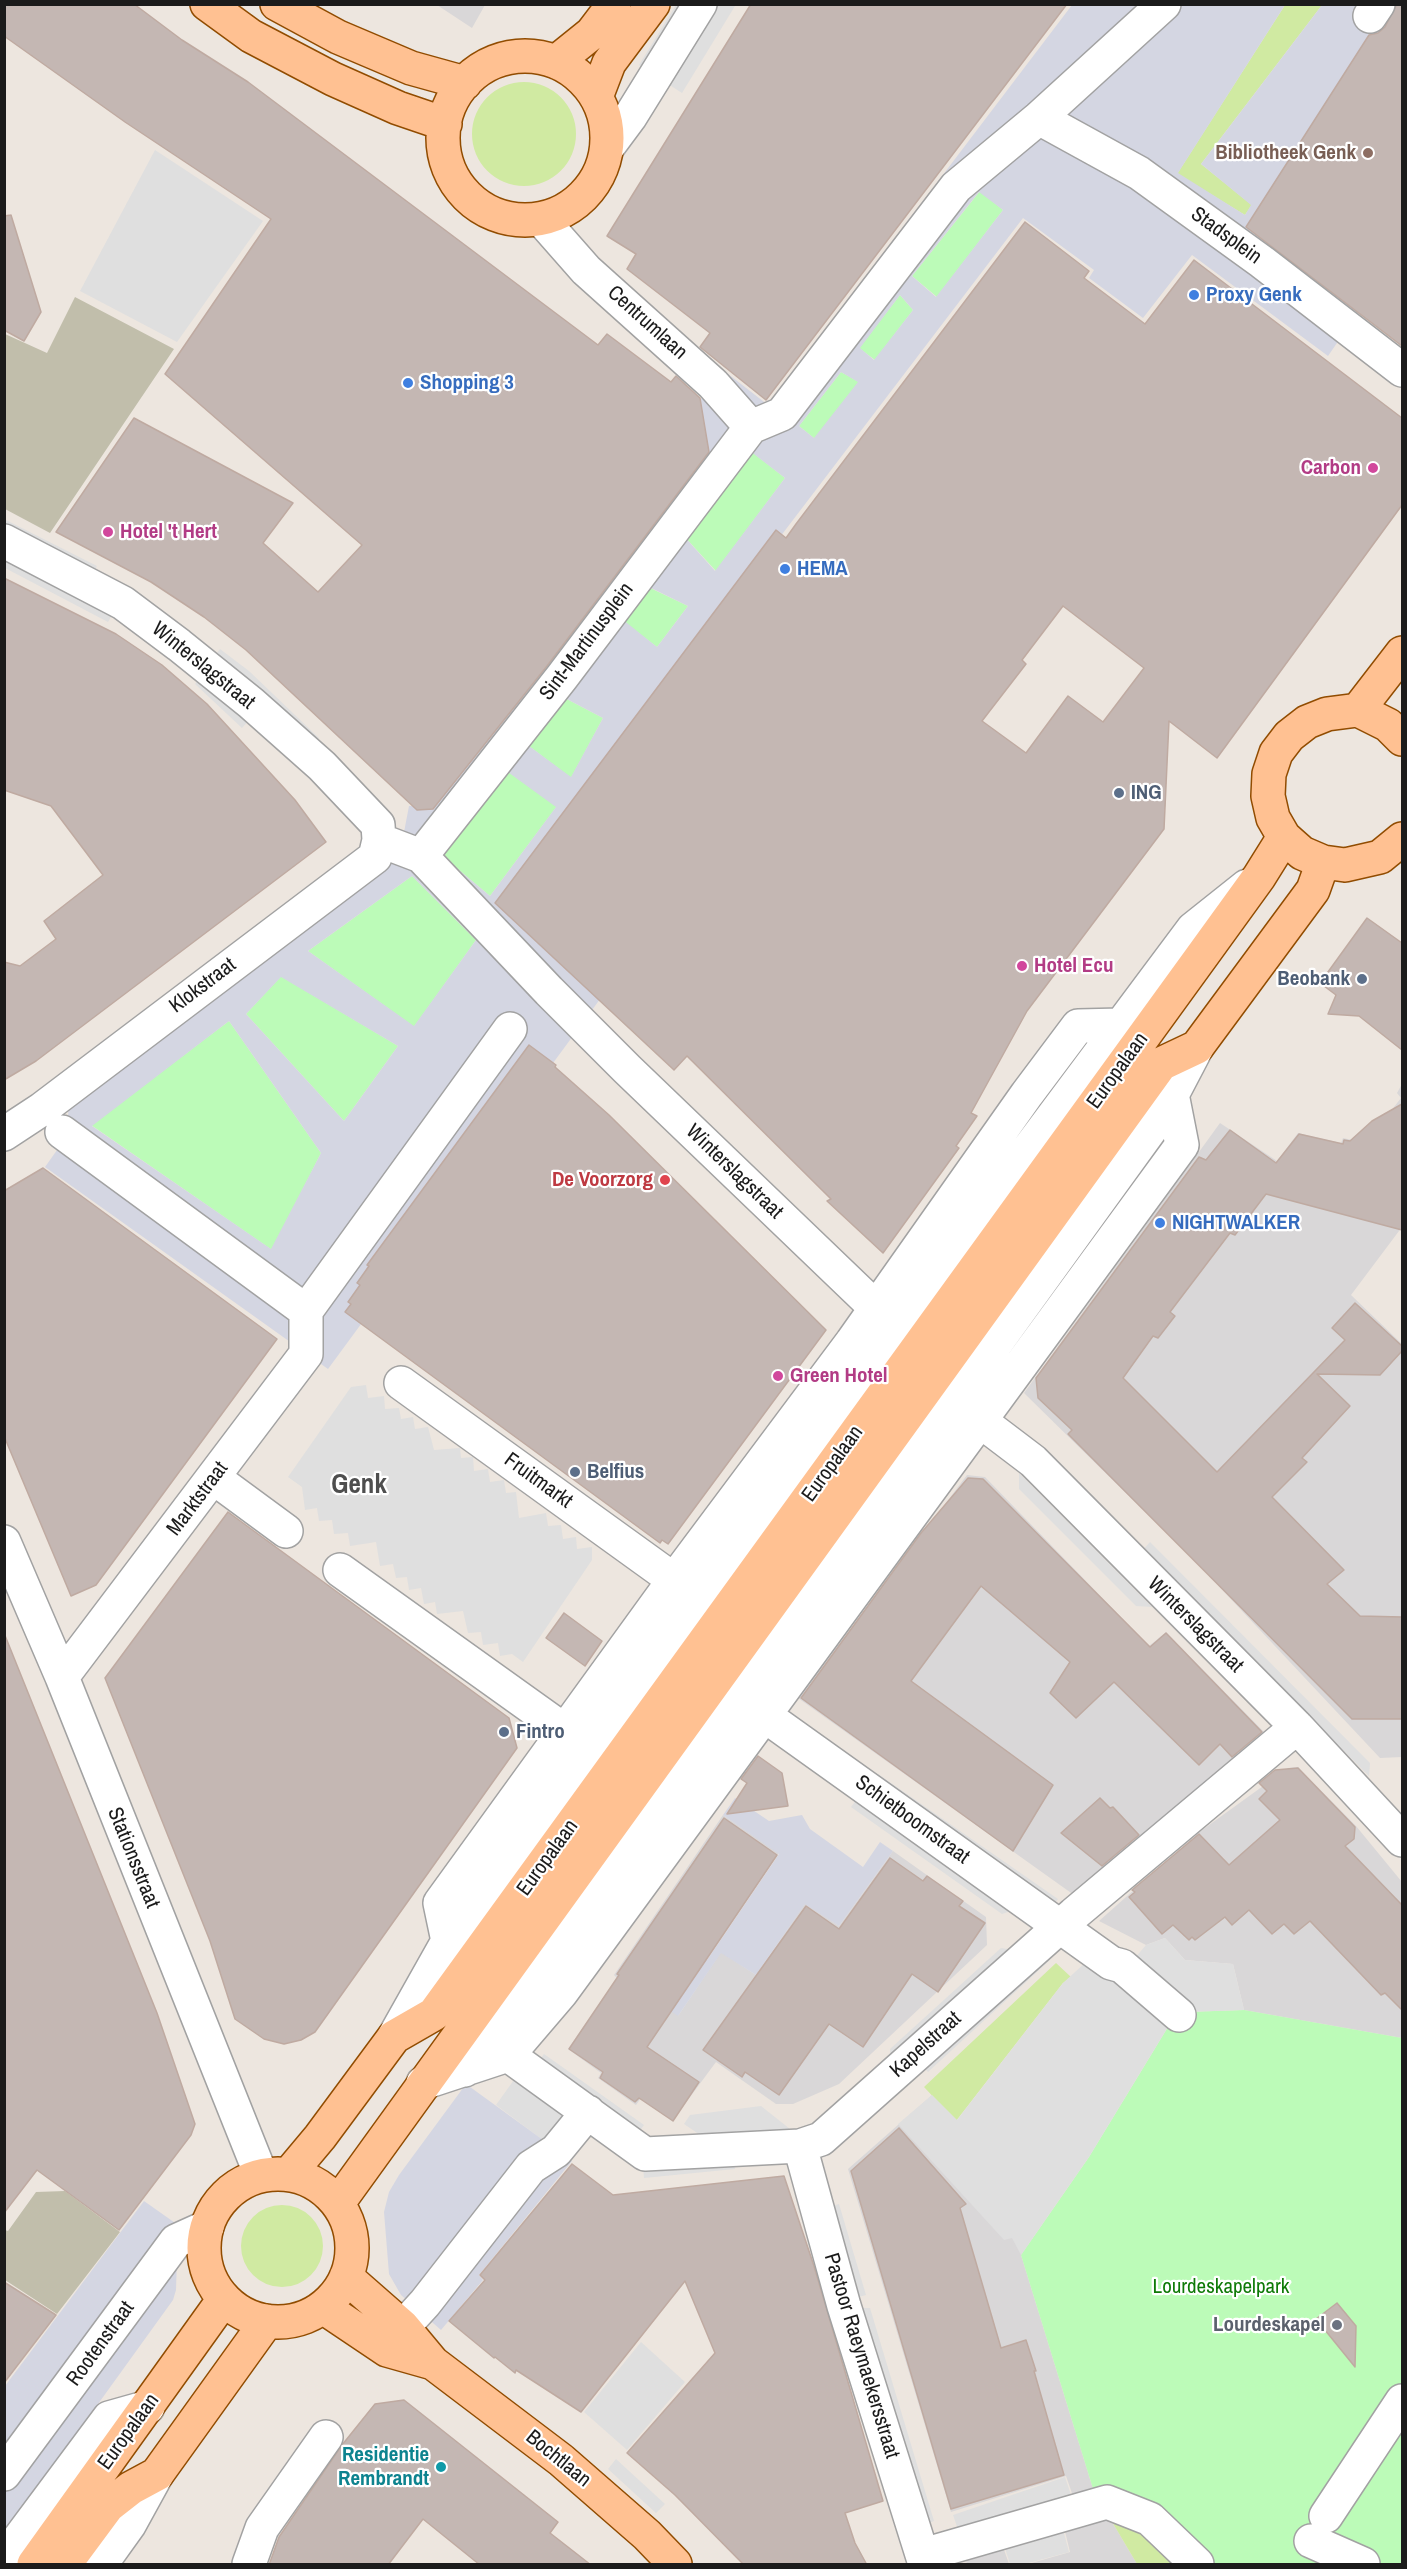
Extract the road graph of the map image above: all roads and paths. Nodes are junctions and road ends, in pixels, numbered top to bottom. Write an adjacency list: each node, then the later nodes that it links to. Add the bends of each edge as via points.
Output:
1 (207, 4): 11 (main road, via 251,36 333,79)
2 (277, 4): 8 (main road, via 338,37 411,68)
3 (653, 4): 9 (main road, via 609,63)
4 (700, 4): 12 (street)
5 (1164, 4): 10 (street)
6 (609, 8): 7 (main road, via 592,33)
7 (556, 62): 8 (main road, via 528,56 509,58 478,72); 9 (main road, via 581,78)
8 (465, 83): 11 (main road)
9 (596, 97): 12 (main road, via 607,130)
10 (1039, 118): 14 (street, Stadsplein, via 1139,173); 15 (street, via 956,187 782,414)
11 (445, 124): 13 (main road, via 446,156 451,171 477,204 515,219)
12 (607, 148): 13 (main road, via 599,174 584,196)
13 (542, 220): 15 (street, Centrumlaan, via 586,270 713,384)
14 (1402, 370)
15 (751, 427): 23 (street, Sint-Martinusplein)
16 (4, 541): 20 (street, Winterslagstraat, via 123,603 142,617 322,766)
17 (1402, 653): 18 (main road)
18 (1358, 710): 19 (main road, via 1388,725); 21 (main road, via 1327,714 1306,722 1276,753 1269,774 1268,796 1273,818)
19 (1402, 739)
20 (378, 832): 23 (street); 31 (street, Klokstraat, via 375,857)
21 (1284, 837): 24 (main road, via 1302,853); 25 (main road, Europalaan)
22 (1397, 850): 24 (main road, via 1345,866)
23 (421, 856): 32 (street, Winterslagstraat, via 627,1069)
24 (1323, 862): 28 (main road, Europalaan, via 1313,890)
25 (1259, 877): 26 (street, Europalaan, via 1193,929); 49 (main road, Europalaan, via 434,2014)
26 (1121, 1025): 32 (street, Europalaan, via 1078,1026); 47 (street, Europalaan)
27 (510, 1029): 33 (street)
28 (1197, 1047): 29 (street, Europalaan); 52 (main road, Europalaan, via 1161,1064)
29 (1172, 1094): 35 (street, via 1182,1145); 51 (street, Europalaan, via 992,1350)
30 (62, 1132): 33 (street)
31 (4, 1134)
32 (876, 1308): 40 (street, Europalaan)
33 (306, 1311): 36 (street, Marktstraat, via 306,1353)
34 (401, 1383): 40 (street, Fruitmarkt)
35 (979, 1420): 42 (street); 44 (street, Winterslagstraat, via 1033,1461)
36 (214, 1478): 37 (street); 41 (street, Marktstraat)
37 (286, 1531)
38 (4, 1542): 41 (street, Stationsstraat)
39 (340, 1570): 43 (street)
40 (674, 1580): 43 (street, Europalaan)
41 (62, 1677): 55 (street, Stationsstraat, via 248,2143)
42 (764, 1715): 46 (street, Schietboomstraat); 50 (street, via 561,1993)
43 (559, 1727): 47 (street, Europalaan, via 440,1904)
44 (1297, 1727): 45 (street, Winterslagstraat); 46 (street, Kapelstraat)
45 (1402, 1840)
46 (1060, 1926): 48 (street, Schietboomstraat, via 1111,1963 1122,1966); 54 (street, Kapelstraat, via 821,2139)
47 (448, 1941): 49 (street, Europalaan)
48 (1179, 2016)
49 (394, 2037): 55 (main road, Europalaan, via 320,2138)
50 (508, 2055): 51 (street); 53 (street, Kapelstraat)
51 (465, 2070): 52 (street)
52 (423, 2084): 56 (main road, Europalaan)
53 (588, 2112): 54 (street, Kapelstraat, via 645,2154); 62 (street, via 556,2151 531,2167)
54 (800, 2146): 70 (street, Pastoor Raeymaekersstraat, via 844,2306)
55 (275, 2174): 56 (main road, Europalaan, via 309,2180 324,2188); 57 (main road, Europalaan, via 243,2182 227,2194 214,2209)
56 (338, 2204): 58 (main road, Europalaan, via 352,2239 352,2259)
57 (207, 2228): 59 (main road, Europalaan, via 204,2253 210,2278); 67 (street, Rootenstraat, via 176,2241)
58 (346, 2277): 60 (main road, Europalaan, via 337,2294); 62 (main road, Bochtlaan)
59 (224, 2299): 61 (main road, Europalaan, via 250,2316); 65 (main road, Europalaan)
60 (322, 2307): 61 (main road, Europalaan, via 306,2317); 63 (main road, Bochtlaan, via 387,2350)
61 (267, 2321): 68 (main road, Europalaan)
62 (403, 2327): 63 (main road, Bochtlaan)
63 (433, 2363): 75 (main road, Bochtlaan, via 561,2460 647,2535)
64 (1402, 2401): 77 (street, via 1319,2528)
65 (148, 2407): 69 (street, via 109,2418); 71 (main road, Europalaan)
66 (326, 2437): 74 (street, via 262,2528)
67 (4, 2474)
68 (157, 2474): 72 (main road, Europalaan, via 108,2506); 73 (street)
69 (4, 2559)
70 (924, 2560): 76 (street, via 1107,2502 1150,2520)
71 (34, 2565)
72 (66, 2565)
73 (101, 2565)
74 (249, 2565)
75 (675, 2565)
76 (1197, 2565)
77 (1363, 2565)

